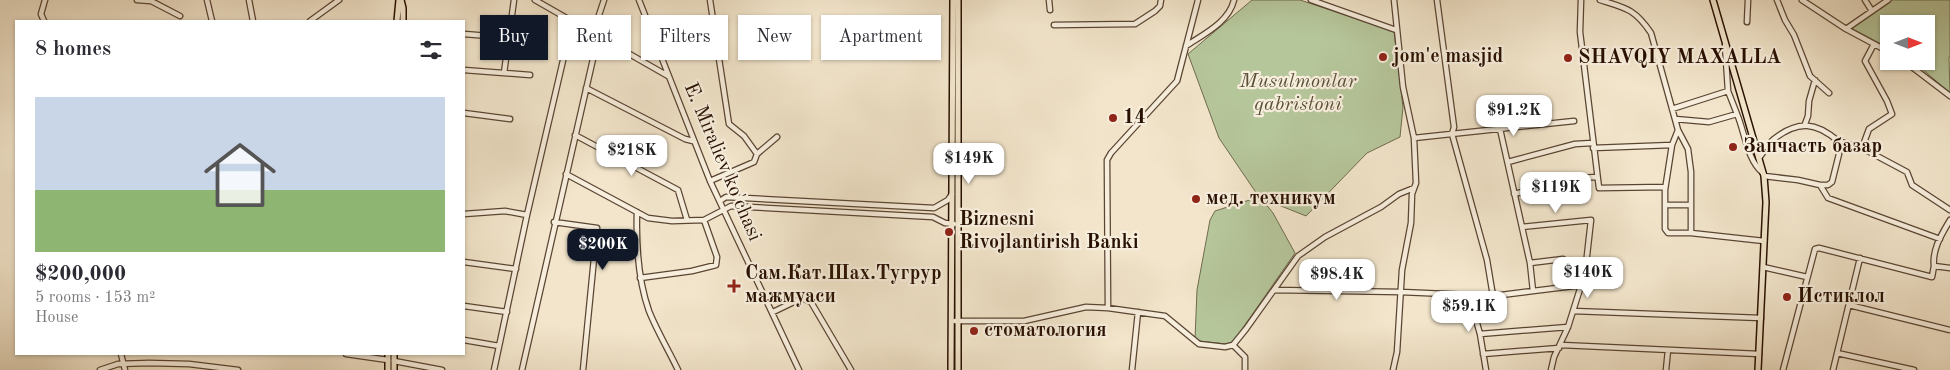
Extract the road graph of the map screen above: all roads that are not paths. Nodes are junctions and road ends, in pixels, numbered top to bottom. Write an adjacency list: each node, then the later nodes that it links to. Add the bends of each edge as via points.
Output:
1 (45, 0): 35 (street, via 41,14)
2 (137, 0): 34 (street, via 151,1)
3 (207, 0): 36 (street)
4 (249, 0): 37 (street)
5 (339, 0): 29 (street)
6 (400, 0): 39 (main road); 40 (main road, via 404,8)
7 (514, 0): 57 (street)
8 (535, 0): 32 (street)
9 (604, 0): 33 (street)
10 (639, 0): 59 (street, E. Miraliev ko'chasi)
11 (710, 0): 83 (street, via 729,124 744,136)
12 (953, 0): 47 (main road)
13 (958, 0): 47 (main road)
14 (1048, 0): 30 (street)
15 (1161, 0): 42 (street, via 1156,11 1135,24)
16 (1198, 0): 50 (street)
17 (1234, 0): 50 (street, via 1228,14)
18 (1311, 0): 44 (street)
19 (1394, 0): 44 (street)
20 (1437, 0): 74 (street, via 1454,127)
21 (1581, 0): 80 (street, via 1580,32)
22 (1600, 0): 65 (street, via 1630,9 1651,34)
23 (1713, 0): 48 (main road)
24 (1748, 0): 41 (street)
25 (1777, 0): 60 (street, via 1810,76)
26 (1802, 0): 43 (street)
27 (1865, 0): 31 (street)
28 (1888, 0): 31 (street)
29 (333, 2): 38 (street)
30 (1050, 10)
31 (1872, 11): 43 (street)
32 (560, 15)
33 (599, 15)
34 (180, 16)
35 (44, 20)
36 (212, 20)
37 (253, 20)
38 (311, 20)
39 (397, 20)
40 (403, 20)
41 (1747, 22)
42 (1054, 25)
43 (1846, 29): 49 (street)
44 (1396, 30): 77 (street)
45 (465, 34): 46 (street)
46 (480, 35)
47 (955, 42): 93 (main road); 108 (main road)
48 (1725, 42): 62 (street); 84 (main road)
49 (1874, 44): 51 (street); 82 (street, via 1865,61 1892,114 1868,129)
50 (1186, 46): 131 (street, via 1175,86 1107,160)
51 (1880, 47)
52 (631, 55): 59 (street)
53 (563, 60): 102 (street)
54 (592, 60): 61 (street)
55 (465, 70): 57 (street)
56 (1916, 70): 64 (street)
57 (504, 73): 58 (street)
58 (530, 76)
59 (668, 76): 78 (street, E. Miraliev ko'chasi)
60 (1815, 80): 63 (street); 71 (street)
61 (586, 88): 75 (street); 78 (street)
62 (1728, 91): 65 (street); 67 (street)
63 (1829, 93)
64 (1950, 96)
65 (1672, 109): 69 (street)
66 (465, 113): 68 (street)
67 (1737, 114): 69 (street, via 1704,122); 87 (street, via 1747,145)
68 (510, 119)
69 (1675, 119): 73 (street)
70 (1574, 121): 72 (street)
71 (1805, 124): 79 (street, via 1827,132); 84 (street, via 1773,140)
72 (1500, 129): 74 (street); 85 (street)
73 (1678, 130): 81 (street); 97 (street, via 1688,149)
74 (1452, 134): 77 (street); 128 (street, via 1487,260)
75 (575, 135): 86 (street); 103 (street, via 678,190)
76 (777, 137): 83 (street)
77 (1414, 138): 92 (street)
78 (693, 141): 89 (street, E. Miraliev ko'chasi)
79 (1838, 141): 82 (street); 90 (street, via 1839,154 1832,182)
80 (1593, 145): 81 (street); 85 (street, via 1575,144); 88 (street)
81 (1672, 145): 91 (street)
82 (1862, 148): 99 (street, via 1907,172 1912,185)
83 (756, 154): 89 (street, via 754,162)
84 (1760, 158): 87 (main road)
85 (1508, 162): 94 (street)
86 (566, 174): 100 (street); 106 (street)
87 (1764, 175): 90 (street); 112 (main road)
88 (1597, 177): 91 (street, via 1599,188); 94 (street, via 1579,178)
89 (710, 181): 95 (street, E. Miraliev ko'chasi)
90 (1820, 185): 111 (street, via 1828,198)
91 (1665, 187): 96 (street)
92 (1414, 188): 124 (street, via 1325,237 1298,256); 126 (street)
93 (952, 194): 95 (street, via 934,208 726,197); 107 (main road)
94 (1514, 194): 109 (street)
95 (720, 201): 98 (street, E. Miraliev ko'chasi)
96 (1665, 205): 97 (street); 110 (street, via 1665,229 1668,233)
97 (1691, 205): 110 (street)
98 (724, 209): 104 (street); 107 (street, via 731,206 933,217); 134 (street, E. Miraliev ko'chasi)
99 (1950, 210)
100 (637, 212): 103 (street, via 648,218); 122 (street)
101 (465, 214): 102 (street, via 506,211)
102 (527, 216): 120 (street)
103 (688, 220): 104 (street)
104 (704, 220): 122 (street, via 717,257 716,265)
105 (1950, 220): 111 (street)
106 (554, 222): 161 (street); 162 (street, via 597,228)
107 (952, 224): 108 (street); 137 (main road)
108 (958, 224): 138 (main road)
109 (1522, 227): 115 (street); 123 (street, via 1591,220)
110 (1691, 233): 112 (street)
111 (1940, 239): 117 (street)
112 (1764, 241): 118 (main road)
113 (1860, 258): 117 (street, via 1932,277); 121 (street, via 1815,249); 129 (street)
114 (465, 262): 120 (street)
115 (1530, 263): 116 (street, via 1563,259); 125 (street)
116 (1568, 263)
117 (1934, 266): 119 (street)
118 (1763, 267): 121 (street); 136 (main road)
119 (1950, 268)
120 (516, 269): 133 (street)
121 (1807, 277): 175 (street)
122 (640, 278): 163 (street, via 650,312)
123 (1582, 286): 125 (street); 132 (street)
124 (1274, 290): 126 (street); 143 (street)
125 (1533, 291): 128 (street)
126 (1401, 292): 127 (street); 170 (street)
127 (1471, 296): 128 (street); 141 (street)
128 (1493, 296)
129 (1849, 305): 140 (street); 147 (street)
130 (465, 306): 133 (street)
131 (1108, 308): 135 (street); 138 (street, via 1086,307 1024,321)
132 (1573, 311): 136 (street); 139 (street)
133 (506, 312): 144 (street)
134 (773, 312): 164 (street, E. Miraliev ko'chasi); 165 (street, via 802,298 811,302)
135 (1138, 312): 143 (street, via 1165,316 1199,344); 168 (street)
136 (1761, 318): 149 (main road)
137 (951, 321): 138 (street); 166 (main road)
138 (958, 321): 167 (main road)
139 (1568, 327): 141 (street); 145 (street)
140 (1950, 330)
141 (1480, 334): 148 (street)
142 (465, 340): 144 (street)
143 (1233, 345): 169 (street, via 1245,358)
144 (499, 346): 160 (street)
145 (1560, 347): 146 (street); 148 (street); 172 (street)
146 (1668, 350): 149 (street); 173 (street)
147 (1837, 353): 176 (street); 177 (street)
148 (1483, 354): 171 (street)
149 (1759, 354): 174 (main road)
150 (121, 355): 153 (street)
151 (357, 355): 152 (street)
152 (390, 358): 157 (main road); 158 (main road); 159 (street)
153 (123, 364): 154 (street); 155 (street); 156 (street, via 189,364)
154 (100, 370)
155 (125, 370)
156 (238, 370)
157 (388, 370)
158 (394, 370)
159 (442, 370)
160 (494, 370)
161 (522, 370)
162 (583, 370)
163 (678, 370)
164 (798, 370)
165 (851, 370)
166 (951, 370)
167 (958, 370)
168 (1132, 370)
169 (1245, 370)
170 (1393, 370)
171 (1486, 370)
172 (1551, 370)
173 (1666, 370)
174 (1758, 370)
175 (1783, 370)
176 (1833, 370)
177 (1914, 370)

